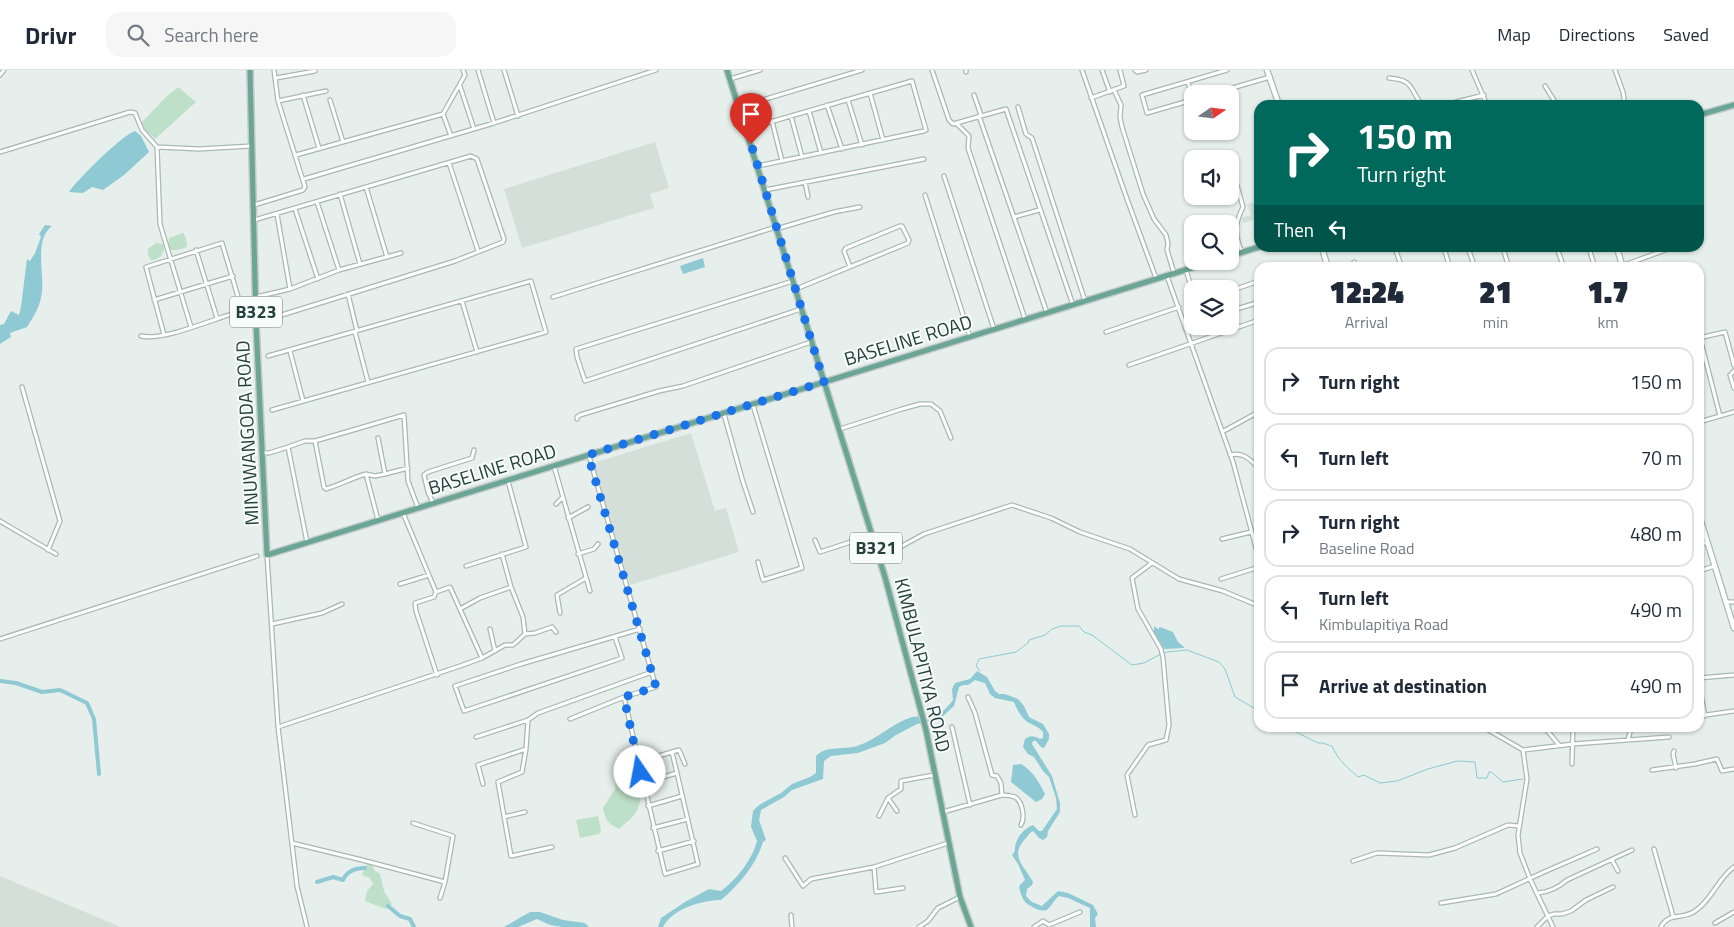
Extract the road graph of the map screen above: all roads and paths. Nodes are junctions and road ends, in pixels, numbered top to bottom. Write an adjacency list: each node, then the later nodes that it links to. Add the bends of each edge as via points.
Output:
1 (4, 70): 22 (street)
2 (250, 70): 69 (main road, MINUWANGODA ROAD / B323)
3 (274, 70): 24 (street)
4 (463, 70): 28 (street, via 465,75)
5 (478, 70): 61 (street)
6 (504, 70): 57 (street)
7 (656, 70): 57 (street)
8 (727, 70): 26 (main road, KIMBULAPITIYA ROAD / B321)
9 (760, 70): 26 (street)
10 (862, 70): 52 (street)
11 (932, 70): 62 (street, via 949,120)
12 (1082, 70): 39 (street)
13 (1102, 70): 34 (street)
14 (1120, 70): 32 (street, via 1124,85)
15 (1135, 70): 16 (street)
16 (1146, 70)
17 (1227, 70): 27 (street)
18 (1268, 70): 23 (street)
19 (1472, 70): 38 (street)
20 (1615, 70): 47 (street)
21 (315, 71): 24 (street)
22 (0, 75)
23 (1270, 77): 30 (street); 42 (street)
24 (276, 78): 48 (street)
25 (1389, 78): 43 (street, via 1408,82)
26 (730, 79): 52 (main road, KIMBULAPITIYA ROAD / B321)
27 (1188, 82): 29 (street); 49 (street, via 1142,96 1147,113)
28 (460, 85): 55 (street); 64 (street)
29 (1189, 85)
30 (1239, 86)
31 (1546, 86): 46 (street)
32 (1114, 90): 34 (street); 113 (street, via 1143,194 1166,235 1166,250)
33 (326, 91): 36 (street)
34 (1110, 92): 39 (street)
35 (870, 94): 41 (street); 66 (street); 66 (street, via 912,82 926,130)
36 (303, 95): 48 (street); 71 (street)
37 (974, 95): 59 (street)
38 (1484, 95): 44 (street); 45 (street)
39 (1091, 98): 117 (street)
40 (330, 100): 67 (street)
41 (848, 100): 50 (street); 68 (street)
42 (1277, 100)
43 (1419, 100)
44 (1464, 100)
45 (1486, 100)
46 (1554, 100)
47 (1625, 100)
48 (278, 101): 75 (street)
49 (1184, 101)
50 (827, 105): 54 (street); 72 (street)
51 (1734, 105): 56 (main road)
52 (739, 107): 63 (main road, KIMBULAPITIYA ROAD / B321)
53 (1018, 107): 131 (street, via 1026,134 1032,138)
54 (809, 111): 58 (street); 74 (street)
55 (443, 114): 65 (street); 67 (street)
56 (1704, 114)
57 (518, 116): 61 (street)
58 (791, 116): 60 (street); 76 (street)
59 (980, 116): 62 (street); 94 (street, via 1006,109); 96 (street)
60 (772, 121): 63 (street); 78 (street)
61 (494, 123): 64 (street)
62 (956, 123): 141 (street, via 969,136 968,148)
63 (746, 129): 80 (main road, KIMBULAPITIYA ROAD / B321)
64 (474, 130): 65 (street)
65 (451, 136): 82 (street)
66 (883, 140): 68 (street)
67 (343, 142): 71 (street)
68 (862, 145): 72 (street)
69 (253, 146): 70 (street); 91 (main road, MINUWANGODA ROAD / B323)
70 (157, 147): 73 (street, via 142,130 135,114 130,112); 107 (street, via 160,224)
71 (318, 148): 75 (street)
72 (842, 149): 74 (street)
73 (0, 152)
74 (821, 154): 76 (street)
75 (296, 155): 82 (street)
76 (802, 157): 78 (street)
77 (924, 159): 83 (street)
78 (782, 162): 80 (street)
79 (449, 163): 84 (street); 101 (street); 101 (street, via 471,156 478,159 500,225 502,242)
80 (758, 166): 85 (main road, KIMBULAPITIYA ROAD / B321)
81 (944, 176): 146 (street)
82 (304, 179): 91 (street, via 303,190)
83 (805, 182): 85 (street); 89 (street)
84 (366, 187): 87 (street); 106 (street)
85 (765, 190): 98 (main road, KIMBULAPITIYA ROAD / B321)
86 (1239, 192): 102 (street, via 1243,206 1237,219 1236,240)
87 (340, 194): 90 (street); 109 (street)
88 (925, 195): 152 (street)
89 (808, 197)
90 (317, 202): 93 (street); 111 (street)
91 (253, 206): 97 (main road, MINUWANGODA ROAD / B323)
92 (860, 207): 98 (street)
93 (295, 209): 95 (street); 116 (street)
94 (1039, 210): 96 (street); 133 (street)
95 (277, 214): 97 (street); 123 (street)
96 (1014, 217): 139 (street)
97 (254, 220): 127 (main road, MINUWANGODA ROAD / B323)
98 (776, 228): 119 (main road, KIMBULAPITIYA ROAD / B321); 128 (street)
99 (1254, 248): 102 (main road)
100 (196, 250): 107 (street); 114 (street, via 222,243); 121 (street)
101 (478, 251): 126 (street)
102 (1242, 252): 105 (main road)
103 (1660, 252): 108 (street)
104 (401, 253): 106 (street)
105 (1239, 253)
106 (387, 257): 109 (street)
107 (170, 258): 125 (street); 129 (street, via 146,267)
108 (1635, 262)
109 (360, 264): 111 (street)
110 (850, 267): 110 (street, via 908,243 902,226 846,248 844,251); 124 (street)
111 (339, 270): 116 (street)
112 (1186, 270): 113 (main road, BASELINE ROAD); 118 (street)
113 (1174, 273): 115 (main road, BASELINE ROAD)
114 (232, 276): 121 (street); 138 (street)
115 (1167, 276): 117 (main road, BASELINE ROAD); 134 (street)
116 (318, 279): 123 (street)
117 (1156, 279): 131 (main road, BASELINE ROAD)
118 (1189, 280)
119 (793, 281): 124 (main road, KIMBULAPITIYA ROAD / B321); 137 (street, via 576,349 577,357 585,381)
120 (1254, 283): 122 (street)
121 (207, 284): 125 (street); 140 (street)
122 (1239, 288)
123 (290, 289): 127 (street)
124 (795, 289): 137 (main road, KIMBULAPITIYA ROAD / B321)
125 (180, 292): 129 (street); 145 (street)
126 (348, 294): 142 (street); 147 (street)
127 (256, 297): 142 (main road, MINUWANGODA ROAD / B323)
128 (553, 297)
129 (154, 300): 149 (street)
130 (462, 301): 147 (street); 157 (street); 157 (street, via 531,281 546,332)
131 (1085, 301): 133 (main road, BASELINE ROAD)
132 (1254, 303): 135 (street)
133 (1073, 305): 139 (main road, BASELINE ROAD)
134 (1179, 308): 144 (street); 148 (street)
135 (1239, 308)
136 (249, 309): 138 (street)
137 (801, 309): 154 (main road, KIMBULAPITIYA ROAD / B321)
138 (242, 310): 140 (street)
139 (1047, 313): 141 (main road, BASELINE ROAD)
140 (217, 318): 145 (street)
141 (1025, 320): 146 (main road, BASELINE ROAD)
142 (256, 323): 185 (main road, MINUWANGODA ROAD / B323)
143 (1254, 323): 155 (street)
144 (1184, 324)
145 (192, 327): 149 (street)
146 (994, 329): 152 (main road, BASELINE ROAD)
147 (356, 332): 156 (street); 163 (street)
148 (1106, 332)
149 (164, 335): 151 (street)
150 (1188, 335): 155 (street)
151 (141, 336)
152 (970, 337): 164 (main road, BASELINE ROAD)
153 (1704, 337): 161 (street, via 1724,332)
154 (811, 342): 164 (main road, KIMBULAPITIYA ROAD / B321); 174 (street, via 683,386 580,415)
155 (1192, 344): 160 (street); 178 (street)
156 (290, 351): 158 (street); 167 (street)
157 (477, 352): 163 (street)
158 (268, 356)
159 (1704, 357): 173 (street)
160 (1129, 365)
161 (1734, 366)
162 (1734, 371): 165 (street, via 1730,375)
163 (368, 382): 167 (street)
164 (824, 382): 168 (main road, BASELINE ROAD); 176 (main road, KIMBULAPITIYA ROAD / B321)
165 (1734, 386)
166 (22, 387): 214 (street, via 60,521)
167 (303, 402): 169 (street)
168 (752, 404): 171 (main road, BASELINE ROAD); 221 (street, via 802,568 763,580)
169 (272, 410)
170 (1734, 412): 173 (street)
171 (724, 413): 186 (main road, BASELINE ROAD); 200 (street)
172 (1254, 414): 178 (street)
173 (1720, 416): 175 (street)
174 (577, 419)
175 (1704, 421)
176 (840, 429): 181 (street, via 920,404 931,404 940,410); 206 (main road, KIMBULAPITIYA ROAD / B321)
177 (353, 430): 179 (street)
178 (1222, 432): 187 (street)
179 (338, 435): 182 (street); 190 (street, via 404,415)
180 (378, 438): 192 (street)
181 (951, 438)
182 (315, 441): 183 (street); 191 (street, via 326,489)
183 (288, 447): 185 (street); 209 (street)
184 (474, 450): 195 (street, via 472,458 424,475)
185 (263, 453): 216 (main road, MINUWANGODA ROAD / B323)
186 (588, 455): 189 (main road, BASELINE ROAD); 243 (street)
187 (1230, 455): 188 (street, via 1239,453); 204 (street)
188 (1254, 464)
189 (554, 466): 193 (main road, BASELINE ROAD); 194 (street)
190 (408, 468): 192 (street); 198 (street, via 408,481)
191 (366, 474): 192 (street); 202 (street)
192 (385, 474)
193 (508, 480): 195 (main road, BASELINE ROAD); 217 (street, via 526,547)
194 (562, 497): 196 (street); 201 (street)
195 (433, 503): 198 (main road, BASELINE ROAD)
196 (556, 504)
197 (588, 507): 201 (street)
198 (418, 508): 199 (main road, BASELINE ROAD)
199 (403, 512): 202 (main road, BASELINE ROAD); 227 (street)
200 (753, 512)
201 (568, 518): 218 (street)
202 (378, 520): 209 (main road, BASELINE ROAD)
203 (0, 521): 214 (street)
204 (1251, 532): 207 (street); 210 (street)
205 (1704, 532): 211 (street)
206 (872, 534): 208 (street, via 820,552); 220 (main road, KIMBULAPITIYA ROAD / B321)
207 (1222, 539)
208 (815, 540)
209 (307, 542): 216 (main road, BASELINE ROAD)
210 (1254, 542)
211 (1708, 542): 212 (street); 224 (street)
212 (1704, 543)
213 (598, 544): 218 (street, via 594,549)
214 (48, 550): 215 (street)
215 (56, 554)
216 (267, 554): 240 (street)
217 (502, 554): 223 (street); 231 (street)
218 (578, 554): 228 (street)
219 (257, 556): 247 (street)
220 (879, 558): 222 (street, via 924,534 1012,505 1130,549); 283 (main road, KIMBULAPITIYA ROAD / B321, via 926,730)
221 (758, 562)
222 (1152, 562): 237 (street, via 1178,579 1223,591); 294 (street, via 1132,578 1138,609 1161,649 1169,725 1166,740 1148,745 1127,775)
223 (466, 566)
224 (1715, 566): 226 (street); 234 (street)
225 (1254, 569): 229 (street)
226 (1704, 569)
227 (429, 575): 230 (street); 233 (street)
228 (586, 578): 232 (street); 239 (street, via 557,595)
229 (1221, 580)
230 (400, 584)
231 (511, 587): 238 (street); 245 (street, via 524,617)
232 (590, 591)
233 (436, 592): 238 (street, via 450,587); 251 (street, via 434,597 416,603)
234 (1726, 602): 235 (street); 241 (street)
235 (1734, 602)
236 (342, 604): 240 (street, via 322,613)
237 (1254, 604)
238 (460, 609): 249 (street)
239 (560, 613)
240 (272, 624): 261 (street)
241 (1734, 626)
242 (490, 629): 248 (street)
243 (640, 630): 246 (street); 250 (street)
244 (556, 632): 245 (street, via 552,627)
245 (525, 634): 248 (street, via 512,645)
246 (615, 637): 246 (street, via 455,686 464,711 622,658)
247 (0, 639)
248 (495, 651): 249 (street)
249 (482, 658): 251 (street)
250 (652, 672): 254 (street, via 656,687); 260 (street, via 538,713)
251 (436, 675): 261 (street)
252 (1734, 675): 253 (street)
253 (1704, 678)
254 (624, 697): 259 (street); 276 (street)
255 (968, 697): 286 (street, via 992,775 997,776 1001,783)
256 (1704, 711): 258 (street)
257 (1734, 711): 258 (street)
258 (1705, 716)
259 (570, 719)
260 (528, 720): 267 (street); 272 (street)
261 (278, 727): 303 (street)
262 (952, 727): 289 (street)
263 (1492, 732): 273 (street)
264 (1548, 732): 271 (street)
265 (1573, 732): 270 (street)
266 (1630, 732): 269 (street)
267 (476, 736)
268 (1669, 737): 269 (street)
269 (1628, 740): 270 (street)
270 (1573, 744): 271 (street); 278 (street)
271 (1559, 746): 273 (street)
272 (526, 749): 285 (street, via 478,765); 296 (street, via 522,772 498,782)
273 (1523, 750): 300 (street, via 1527,779)
274 (1674, 751): 279 (street)
275 (672, 752): 276 (street); 277 (street, via 679,750); 282 (street)
276 (638, 762): 284 (street)
277 (685, 764)
278 (1572, 764)
279 (1676, 768): 280 (street, via 1718,759 1722,771); 281 (street)
280 (1734, 769)
281 (1652, 770)
282 (677, 773): 284 (street); 287 (street)
283 (934, 775): 288 (street, via 901,781 901,789); 293 (main road, KIMBULAPITIYA ROAD / B321)
284 (642, 783): 290 (street)
285 (483, 784)
286 (1002, 795): 289 (street); 299 (street, via 1016,797 1021,803 1024,820)
287 (682, 796): 290 (street); 297 (street)
288 (888, 798): 291 (street); 295 (street)
289 (970, 805): 293 (street)
290 (648, 806): 301 (street)
291 (896, 811)
292 (525, 812): 296 (street)
293 (941, 813): 304 (main road, KIMBULAPITIYA ROAD / B321)
294 (1135, 815)
295 (879, 816)
296 (504, 817): 305 (street, via 511,856)
297 (688, 819): 301 (street); 302 (street)
298 (413, 823): 317 (street, via 453,836)
299 (1021, 825)
300 (1519, 826): 312 (street, via 1508,825 1455,848 1429,855 1377,853); 316 (street, via 1520,853)
301 (653, 828): 309 (street)
302 (694, 841): 309 (street); 309 (street, via 698,864 664,874)
303 (292, 843): 317 (street); 330 (street, via 297,886)
304 (948, 843): 313 (street); 321 (main road, KIMBULAPITIYA ROAD / B321)
305 (552, 847)
306 (1654, 849): 328 (street)
307 (1596, 850): 316 (street)
308 (1632, 850): 311 (street)
309 (658, 851)
310 (786, 858): 313 (street, via 802,886 811,879)
311 (1612, 860): 315 (street); 320 (street, via 1560,886)
312 (1353, 861)
313 (874, 867): 319 (street, via 876,892)
314 (1734, 867): 328 (street, via 1694,912)
315 (1618, 871)
316 (1530, 879): 320 (street); 323 (street, via 1496,894)
317 (445, 882): 322 (street)
318 (1613, 887): 327 (street, via 1571,911)
319 (903, 888)
320 (1537, 893): 327 (street)
321 (960, 897): 332 (street, via 938,908); 333 (main road, KIMBULAPITIYA ROAD / B321)
322 (440, 898)
323 (1442, 903)
324 (1080, 912): 334 (street, via 1049,925 1043,921)
325 (1734, 912): 329 (street)
326 (791, 915): 331 (street)
327 (1548, 916): 335 (street); 336 (street)
328 (1673, 916): 337 (street)
329 (1715, 923)
330 (308, 927)
331 (792, 927)
332 (919, 927)
333 (971, 927)
334 (1034, 927)
335 (1537, 927)
336 (1552, 927)
337 (1661, 927)

